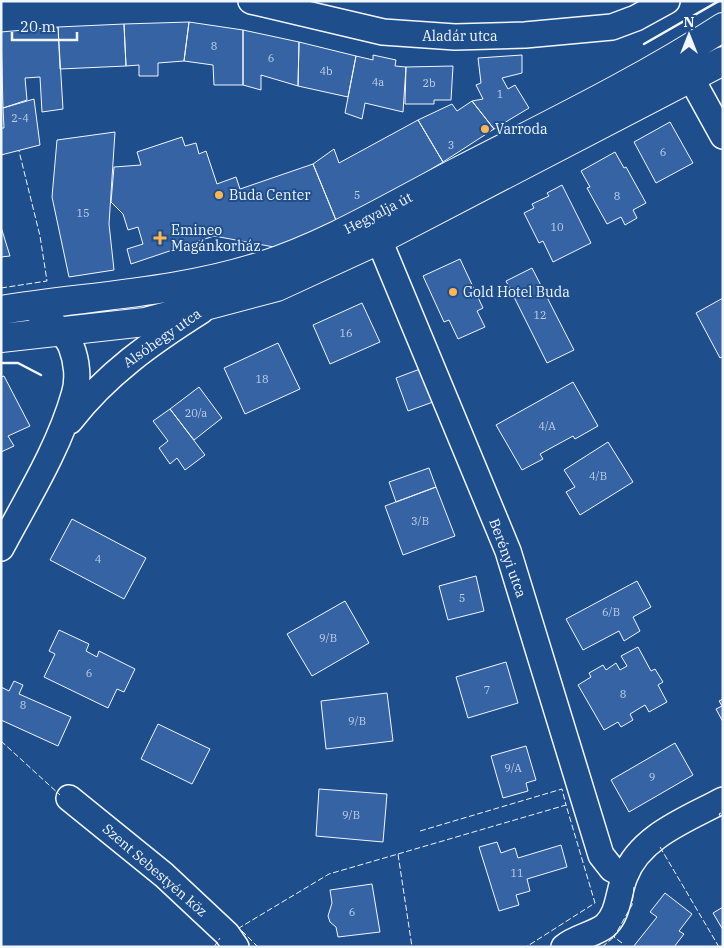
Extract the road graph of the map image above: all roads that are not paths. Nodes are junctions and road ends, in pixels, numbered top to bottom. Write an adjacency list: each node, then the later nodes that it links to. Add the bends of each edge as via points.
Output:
1 (251, 1): 2 (street, Aladár utca, via 383,32 455,37 612,27)
2 (667, 1)
3 (723, 27): 8 (main road, Hegyalja út, via 679,55 546,127 322,242 261,266 188,284)
4 (723, 61): 5 (main road, Hegyalja út)
5 (691, 78): 6 (street); 7 (main road, Hegyalja út)
6 (723, 136)
7 (379, 240): 9 (main road, Hegyalja út, via 277,287); 17 (street, Berényi utca, via 508,551 601,855 612,869)
8 (30, 305): 10 (main road, Hegyalja út); 11 (street, Alsóhegy utca)
9 (207, 307): 11 (main road, Hegyalja út, via 145,322); 13 (street, Alsóhegy utca, via 133,356 93,394)
10 (1, 310)
11 (61, 332): 12 (main road, Hegyalja út); 13 (street, Alsóhegy utca, via 73,353 76,376 75,394)
12 (1, 338)
13 (58, 437): 14 (street, Alsóhegy utca)
14 (1, 548)
15 (69, 798): 18 (street, Szent Sebestyén köz, via 164,875 227,934)
16 (723, 800): 17 (street, via 664,832 639,852)
17 (625, 876): 19 (street, via 617,905 605,926)
18 (236, 947)
19 (564, 947)

